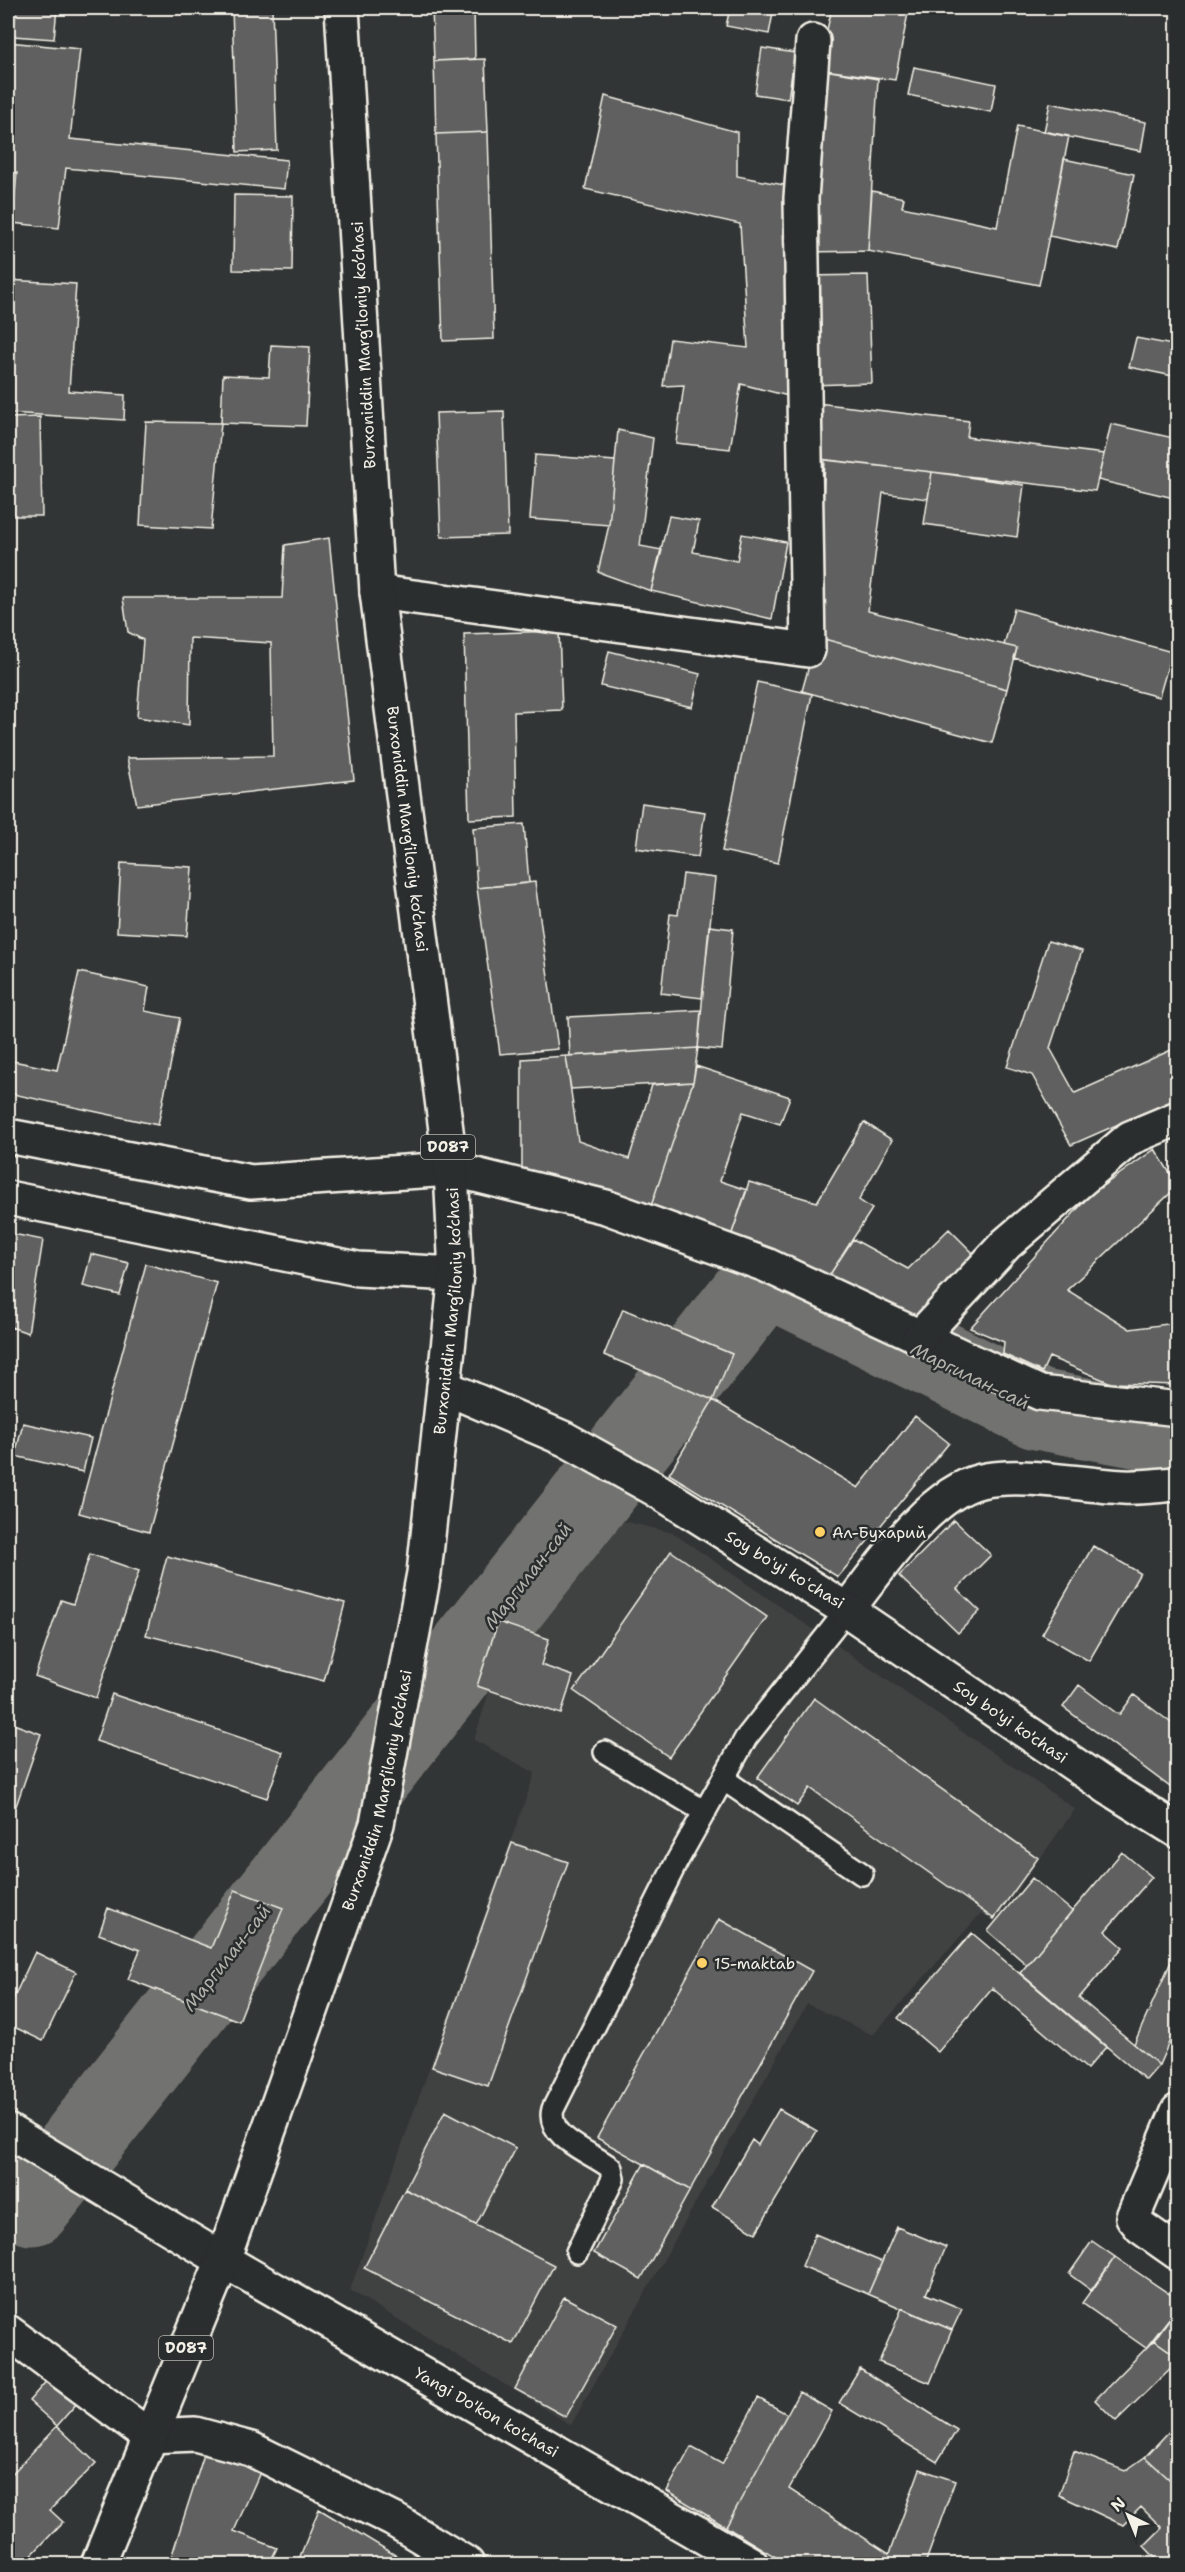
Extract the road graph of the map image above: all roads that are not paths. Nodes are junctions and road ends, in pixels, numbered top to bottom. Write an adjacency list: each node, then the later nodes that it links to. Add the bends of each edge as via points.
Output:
1 (342, 8): 3 (street, Burxoniddin Marg’iloniy ko’chasi / D087)
2 (813, 41): 3 (street, via 801,198 808,650)
3 (377, 592): 6 (street, Burxoniddin Marg’iloniy ko’chasi / D087)
4 (1178, 1118): 9 (street, via 1121,1145 1006,1244)
5 (8, 1136): 6 (street, via 251,1182)
6 (451, 1168): 8 (street, Burxoniddin Marg’iloniy ko’chasi / D087); 9 (street, via 606,1207 744,1257)
7 (8, 1198): 8 (street, via 358,1269)
8 (456, 1274): 10 (street, Burxoniddin Marg’iloniy ko’chasi / D087)
9 (919, 1338): 11 (street, via 1040,1393)
10 (444, 1388): 13 (street, Soy boʻyi koʻchasi, via 565,1439 655,1489); 23 (street, Burxoniddin Marg’iloniy ko’chasi / D087, via 424,1573 377,1824)
11 (1178, 1409)
12 (1178, 1484): 13 (street, Soy boʻyi koʻchasi, via 1125,1488 1010,1477 979,1482 944,1499 909,1530)
13 (847, 1610): 15 (lane, via 746,1738); 17 (street, Soy bo'yi ko'chasi)
14 (605, 1752): 16 (lane)
15 (723, 1779): 16 (lane); 18 (lane)
16 (705, 1812): 21 (lane, via 551,2117 554,2127 611,2168 613,2179)
17 (1178, 1831)
18 (862, 1874)
19 (1178, 2110): 22 (street, via 1133,2217)
20 (8, 2131): 23 (street, Yangi Do'kon ko'chasi)
21 (577, 2252)
22 (1178, 2253)
23 (223, 2260): 25 (street, Burxoniddin Marg’iloniy ko’chasi / D087); 28 (street, Yangi Do'kon ko'chasi)
24 (8, 2332): 25 (street)
25 (149, 2436): 26 (street, Burxoniddin Marg’iloniy ko’chasi / D087); 27 (street, via 195,2434 251,2449 394,2520)
26 (98, 2565)
27 (467, 2565)
28 (751, 2565)

